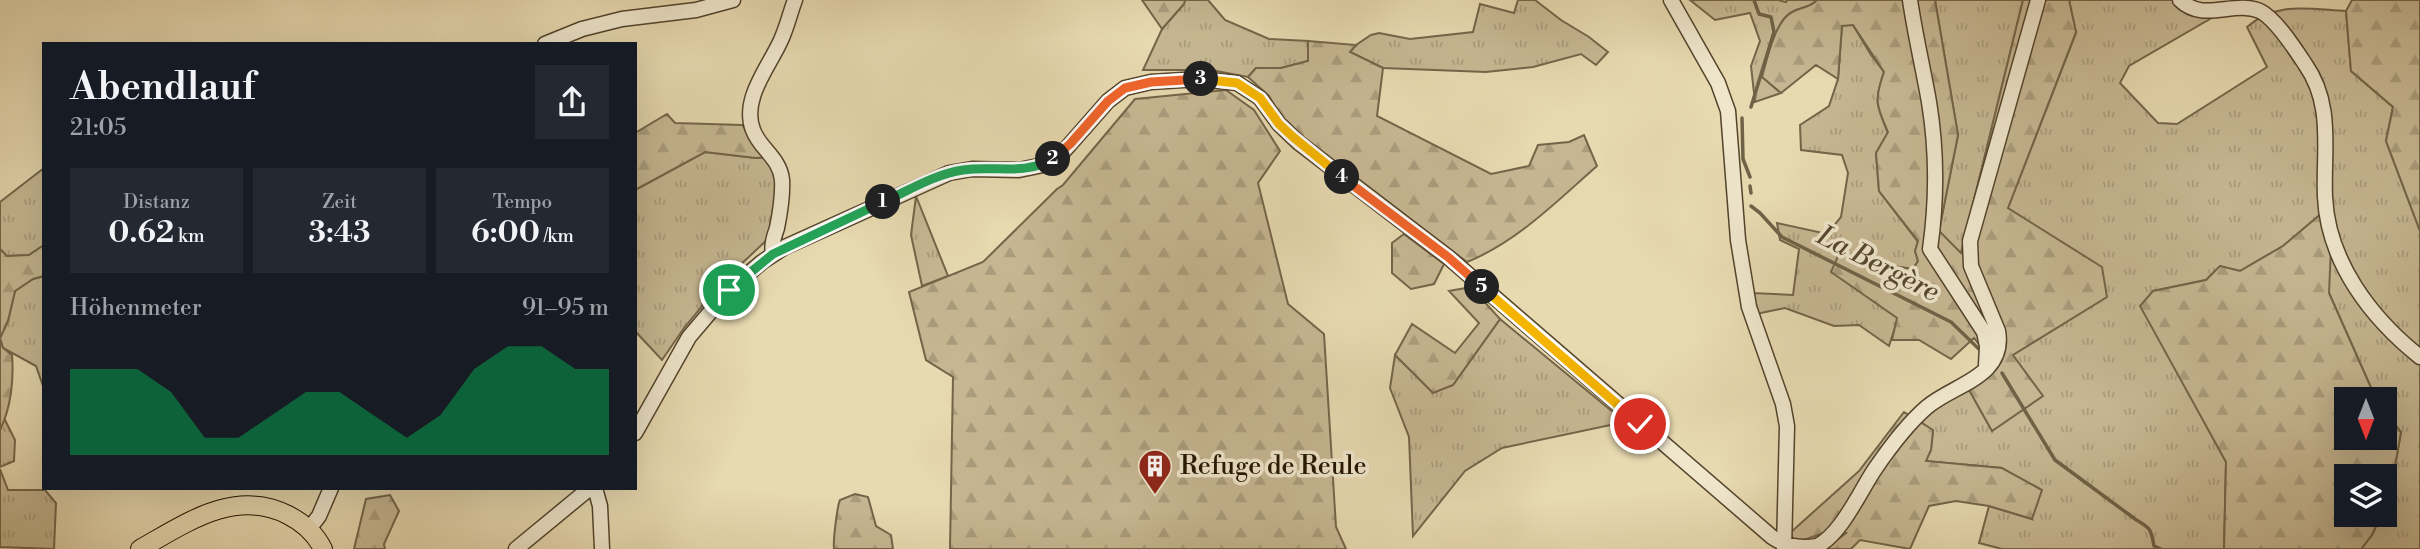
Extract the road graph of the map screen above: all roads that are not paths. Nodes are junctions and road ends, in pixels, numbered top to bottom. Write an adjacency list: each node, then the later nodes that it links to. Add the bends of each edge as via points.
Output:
1 (733, 0): 8 (street, via 696,10 622,19)
2 (795, 0): 9 (street, via 754,95 751,114 753,131 779,166 782,178)
3 (1671, 0): 17 (street, via 1718,83 1728,111 1738,240 1749,307 1787,426)
4 (1910, 0): 11 (street, via 1934,147 1930,249 1984,332)
5 (2038, 0): 11 (street, via 1970,240 1971,266 2000,340)
6 (2180, 0): 7 (street, via 2200,11)
7 (2244, 3): 10 (street, via 2268,17 2315,80 2325,116 2326,209 2339,254 2368,306)
8 (550, 42)
9 (773, 254): 12 (street, via 738,280 689,337); 17 (street, via 949,173 1042,165 1064,151 1125,88 1199,79 1237,83 1260,98 1299,143 1448,257)
10 (2420, 357)
11 (1986, 370): 17 (street, via 1936,400 1911,422 1831,537 1814,548)
12 (637, 429)
13 (330, 490): 16 (street)
14 (588, 490): 20 (street)
15 (596, 490): 21 (street)
16 (309, 529): 18 (main road, via 276,509 236,505 196,517); 19 (main road)
17 (1784, 547)
18 (140, 549)
19 (323, 549)
20 (516, 549)
21 (602, 549)

